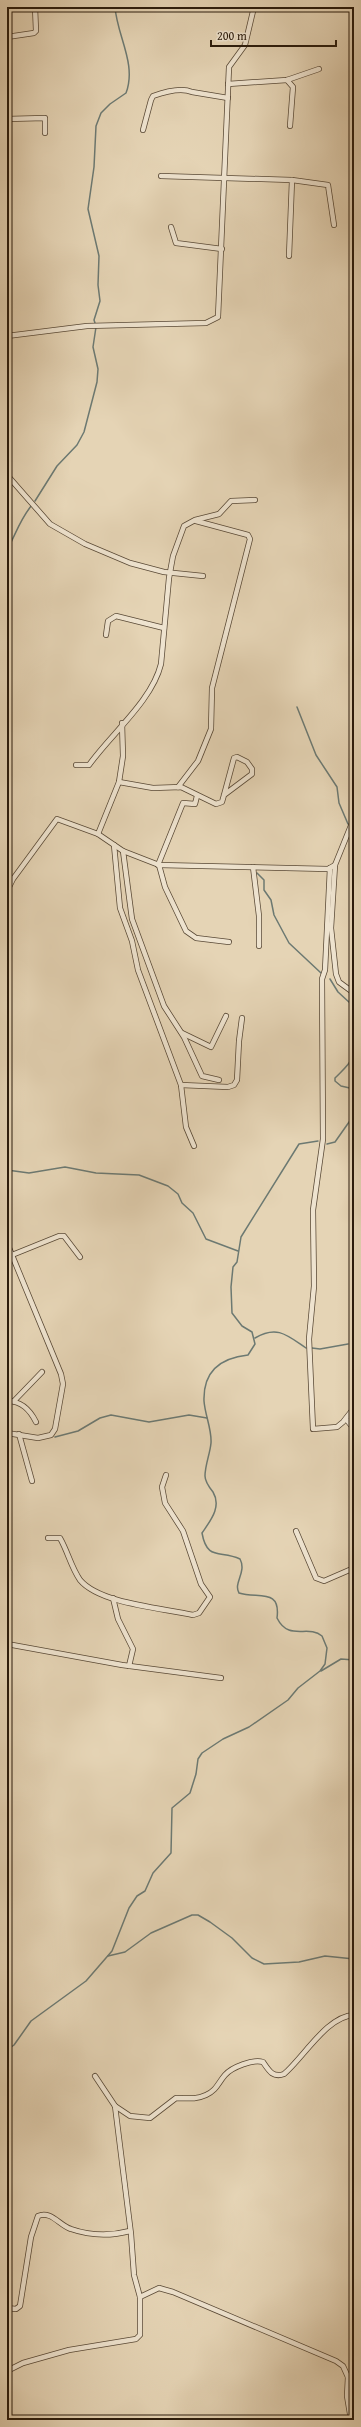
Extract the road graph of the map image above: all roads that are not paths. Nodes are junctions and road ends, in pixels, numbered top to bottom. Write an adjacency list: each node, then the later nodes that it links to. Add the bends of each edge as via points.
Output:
1 (34, 7): 3 (street, via 36,31)
2 (254, 7): 6 (street, via 245,45 229,67)
3 (7, 37)
4 (319, 69): 5 (street)
5 (287, 80): 6 (street); 9 (street, via 293,87)
6 (228, 84): 7 (street)
7 (228, 98): 10 (street, via 186,90 158,94 151,100); 13 (street)
8 (7, 119): 11 (street, via 45,118)
9 (290, 126)
10 (143, 130)
11 (45, 133)
12 (161, 176): 13 (street)
13 (226, 178): 14 (street); 17 (street)
14 (292, 180): 15 (street, via 328,185); 18 (street)
15 (334, 225)
16 (171, 227): 17 (street, via 176,244)
17 (222, 249): 19 (street, via 220,313 213,321 87,326)
18 (290, 256)
19 (7, 336)
20 (7, 475): 23 (street, via 50,524 62,532 130,563)
21 (255, 500): 22 (street, via 231,501 219,514)
22 (195, 520): 23 (street, via 185,524 181,531); 30 (street, via 250,538 212,688 211,729 198,761)
23 (170, 572): 24 (street); 25 (street)
24 (203, 576)
25 (164, 628): 26 (street, via 116,616 108,621); 27 (street, via 161,664 157,677)
26 (106, 635)
27 (122, 723): 28 (street, via 89,765); 29 (street, via 123,756)
28 (76, 765)
29 (119, 782): 30 (street, via 153,788); 34 (street)
30 (178, 787): 32 (street)
31 (224, 795): 31 (street, via 234,758 244,760 252,769 252,774); 32 (street, via 222,802 216,804)
32 (197, 796): 37 (street, via 195,804 183,803)
33 (354, 818): 38 (street)
34 (98, 834): 35 (street); 41 (street, via 57,819)
35 (114, 845): 36 (street); 49 (street, via 120,908 132,941 138,970)
36 (123, 851): 37 (street); 47 (street, via 132,919 164,1006)
37 (159, 865): 39 (street); 42 (street, via 165,887 186,931 196,938)
38 (336, 865): 40 (street); 44 (street, via 331,928 336,974 339,982)
39 (253, 867): 40 (street); 43 (street, via 259,916)
40 (330, 868): 58 (street, via 325,970 322,979 323,1139 313,1210 314,1286 309,1361 313,1430 337,1427)
41 (7, 891)
42 (229, 942)
43 (259, 946)
44 (354, 993)
45 (226, 1016): 47 (street, via 210,1047)
46 (242, 1018): 49 (street, via 238,1041 237,1080 234,1085)
47 (182, 1033): 48 (street, via 202,1076)
48 (220, 1080)
49 (181, 1085): 50 (street, via 186,1128)
50 (194, 1146)
51 (7, 1243): 52 (street)
52 (12, 1255): 53 (street, via 64,1236); 62 (street, via 63,1384 54,1432 43,1438)
53 (80, 1257)
54 (42, 1372): 56 (street)
55 (7, 1401): 56 (street)
56 (14, 1401): 59 (street, via 30,1410)
57 (354, 1408): 58 (street)
58 (346, 1419): 60 (street)
59 (36, 1422)
60 (354, 1429)
61 (7, 1433): 62 (street)
62 (19, 1434): 64 (street)
63 (166, 1475): 68 (street, via 162,1487 163,1499 168,1511 183,1530 201,1584 209,1593 208,1601 199,1613 193,1614)
64 (32, 1481)
65 (296, 1531): 67 (street, via 316,1578 324,1581)
66 (48, 1538): 68 (street, via 60,1538 76,1573 88,1588)
67 (354, 1568)
68 (113, 1598): 70 (street, via 118,1619 133,1650)
69 (7, 1644): 70 (street)
70 (129, 1666): 71 (street)
71 (221, 1678)
72 (354, 2015): 74 (street, via 340,2018 330,2025 284,2074 272,2074 263,2062 252,2062 227,2073 218,2087 208,2095 189,2100 176,2098 150,2118 130,2116)
73 (95, 2076): 74 (street)
74 (115, 2106): 75 (street)
75 (130, 2231): 76 (street, via 134,2275); 77 (street, via 110,2235 84,2232 71,2229 46,2214 38,2216 31,2237 20,2306)
76 (140, 2297): 78 (street, via 140,2334 136,2339 69,2350 23,2363); 79 (street, via 159,2288 173,2292 336,2361 343,2366)
77 (7, 2308)
78 (7, 2371)
79 (348, 2377): 80 (street); 81 (street, via 347,2396)
80 (354, 2378)
81 (351, 2420)

